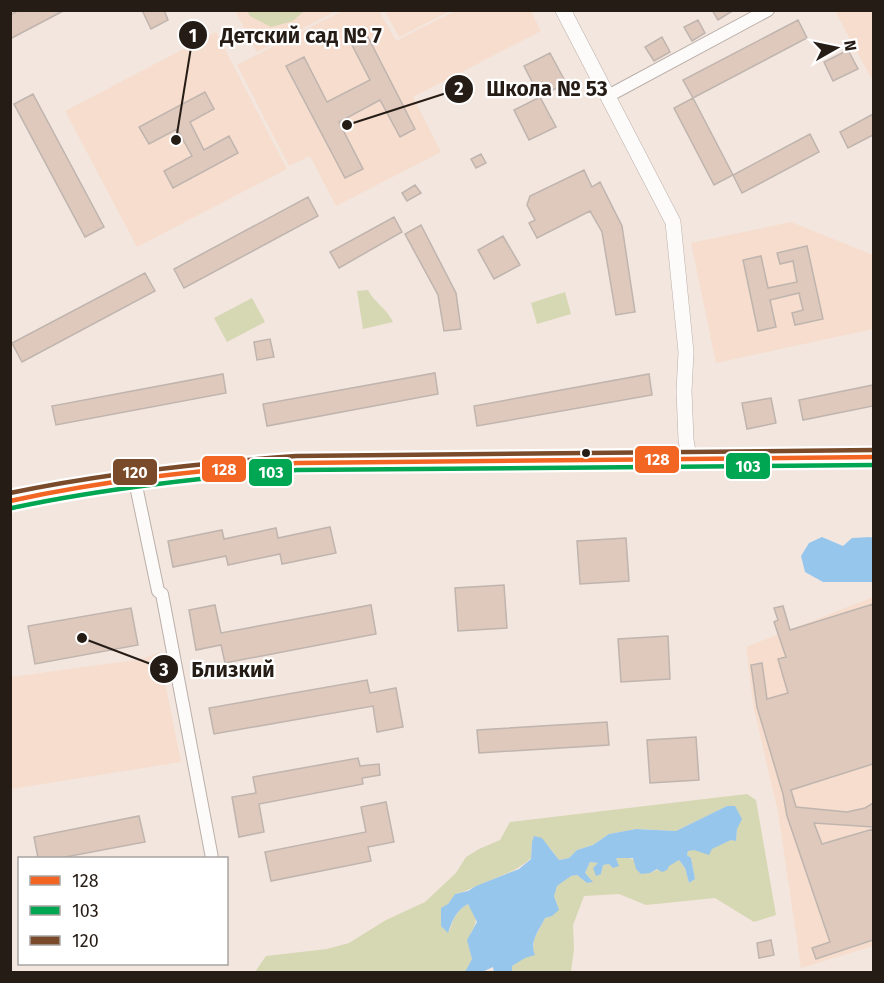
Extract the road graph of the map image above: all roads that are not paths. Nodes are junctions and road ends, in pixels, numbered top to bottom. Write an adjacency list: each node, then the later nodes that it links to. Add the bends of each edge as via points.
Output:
1 (563, 10): 3 (street)
2 (768, 10): 3 (street)
3 (608, 96): 4 (street, via 674,222 686,352)
4 (689, 457): 5 (street); 6 (street, via 297,462)
5 (873, 457)
6 (135, 481): 7 (street); 8 (street, via 158,591 162,594)
7 (10, 501)
8 (212, 857)

